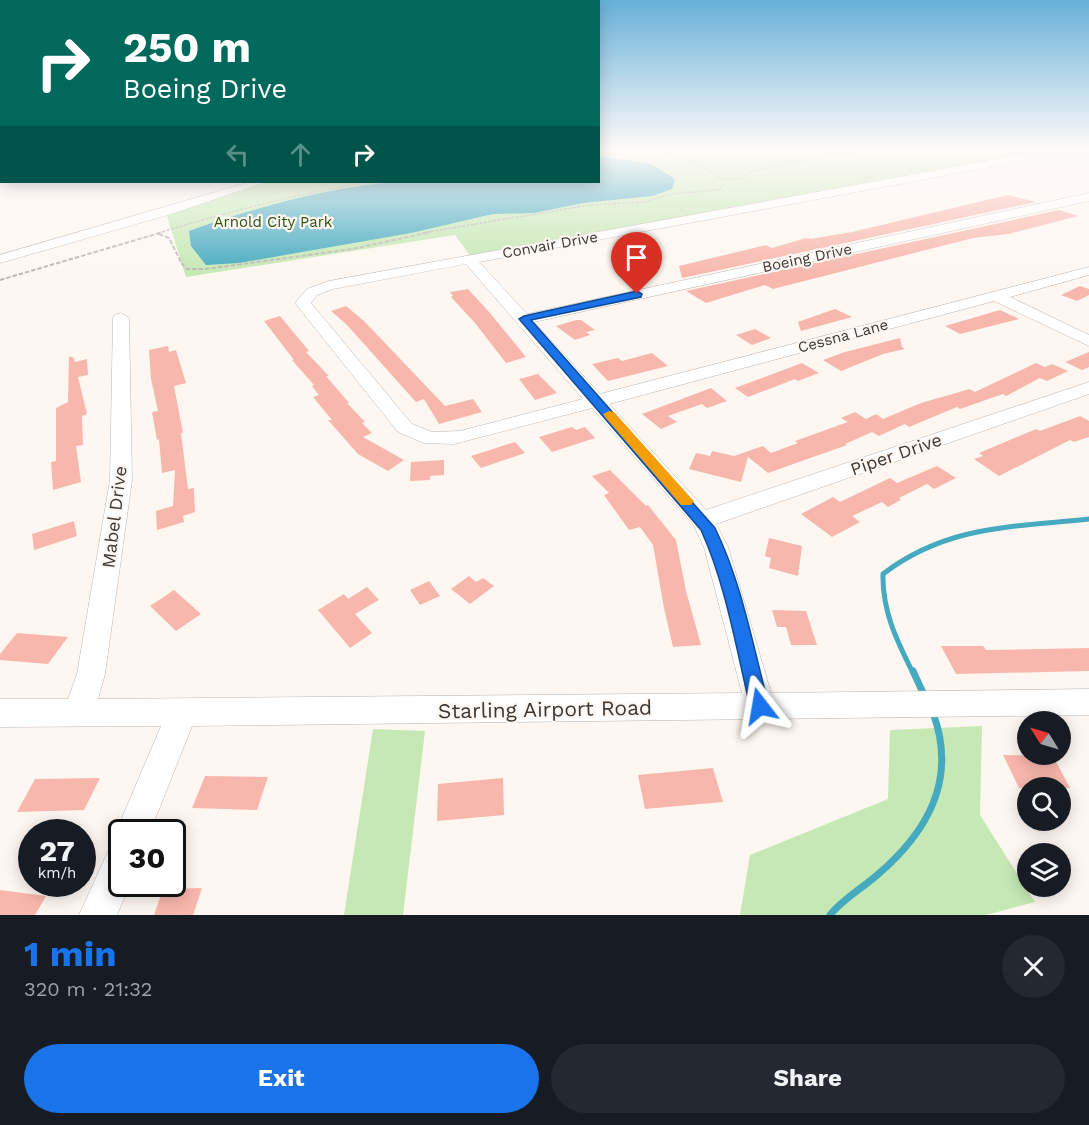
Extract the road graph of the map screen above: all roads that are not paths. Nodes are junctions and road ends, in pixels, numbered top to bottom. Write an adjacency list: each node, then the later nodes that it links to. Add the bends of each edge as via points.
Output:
1 (232, 191): 4 (street)
2 (846, 191): 5 (street, Convair Drive)
3 (1089, 197): 10 (street, Boeing Drive)
4 (0, 259)
5 (470, 260): 7 (street, Convair Drive, via 329,285); 10 (street)
6 (1089, 271): 8 (street, Cessna Lane)
7 (308, 295): 13 (street, Cessna Lane, via 303,306 402,424 417,435 460,437)
8 (996, 296): 11 (street); 13 (street, Cessna Lane)
9 (121, 318): 19 (street, Mabel Drive, via 121,480 91,674)
10 (524, 319): 13 (street)
11 (1089, 341)
12 (1089, 388): 14 (street, Piper Drive)
13 (598, 401): 14 (street)
14 (702, 520): 16 (street, via 716,547)
15 (1089, 702): 16 (street, Starling Airport Road)
16 (760, 706): 17 (street, Starling Airport Road)
17 (182, 712): 19 (street, Starling Airport Road); 20 (street)
18 (0, 713): 19 (street, Starling Airport Road)
19 (79, 713)
20 (138, 819)
21 (108, 892): 22 (street)
22 (98, 915)

